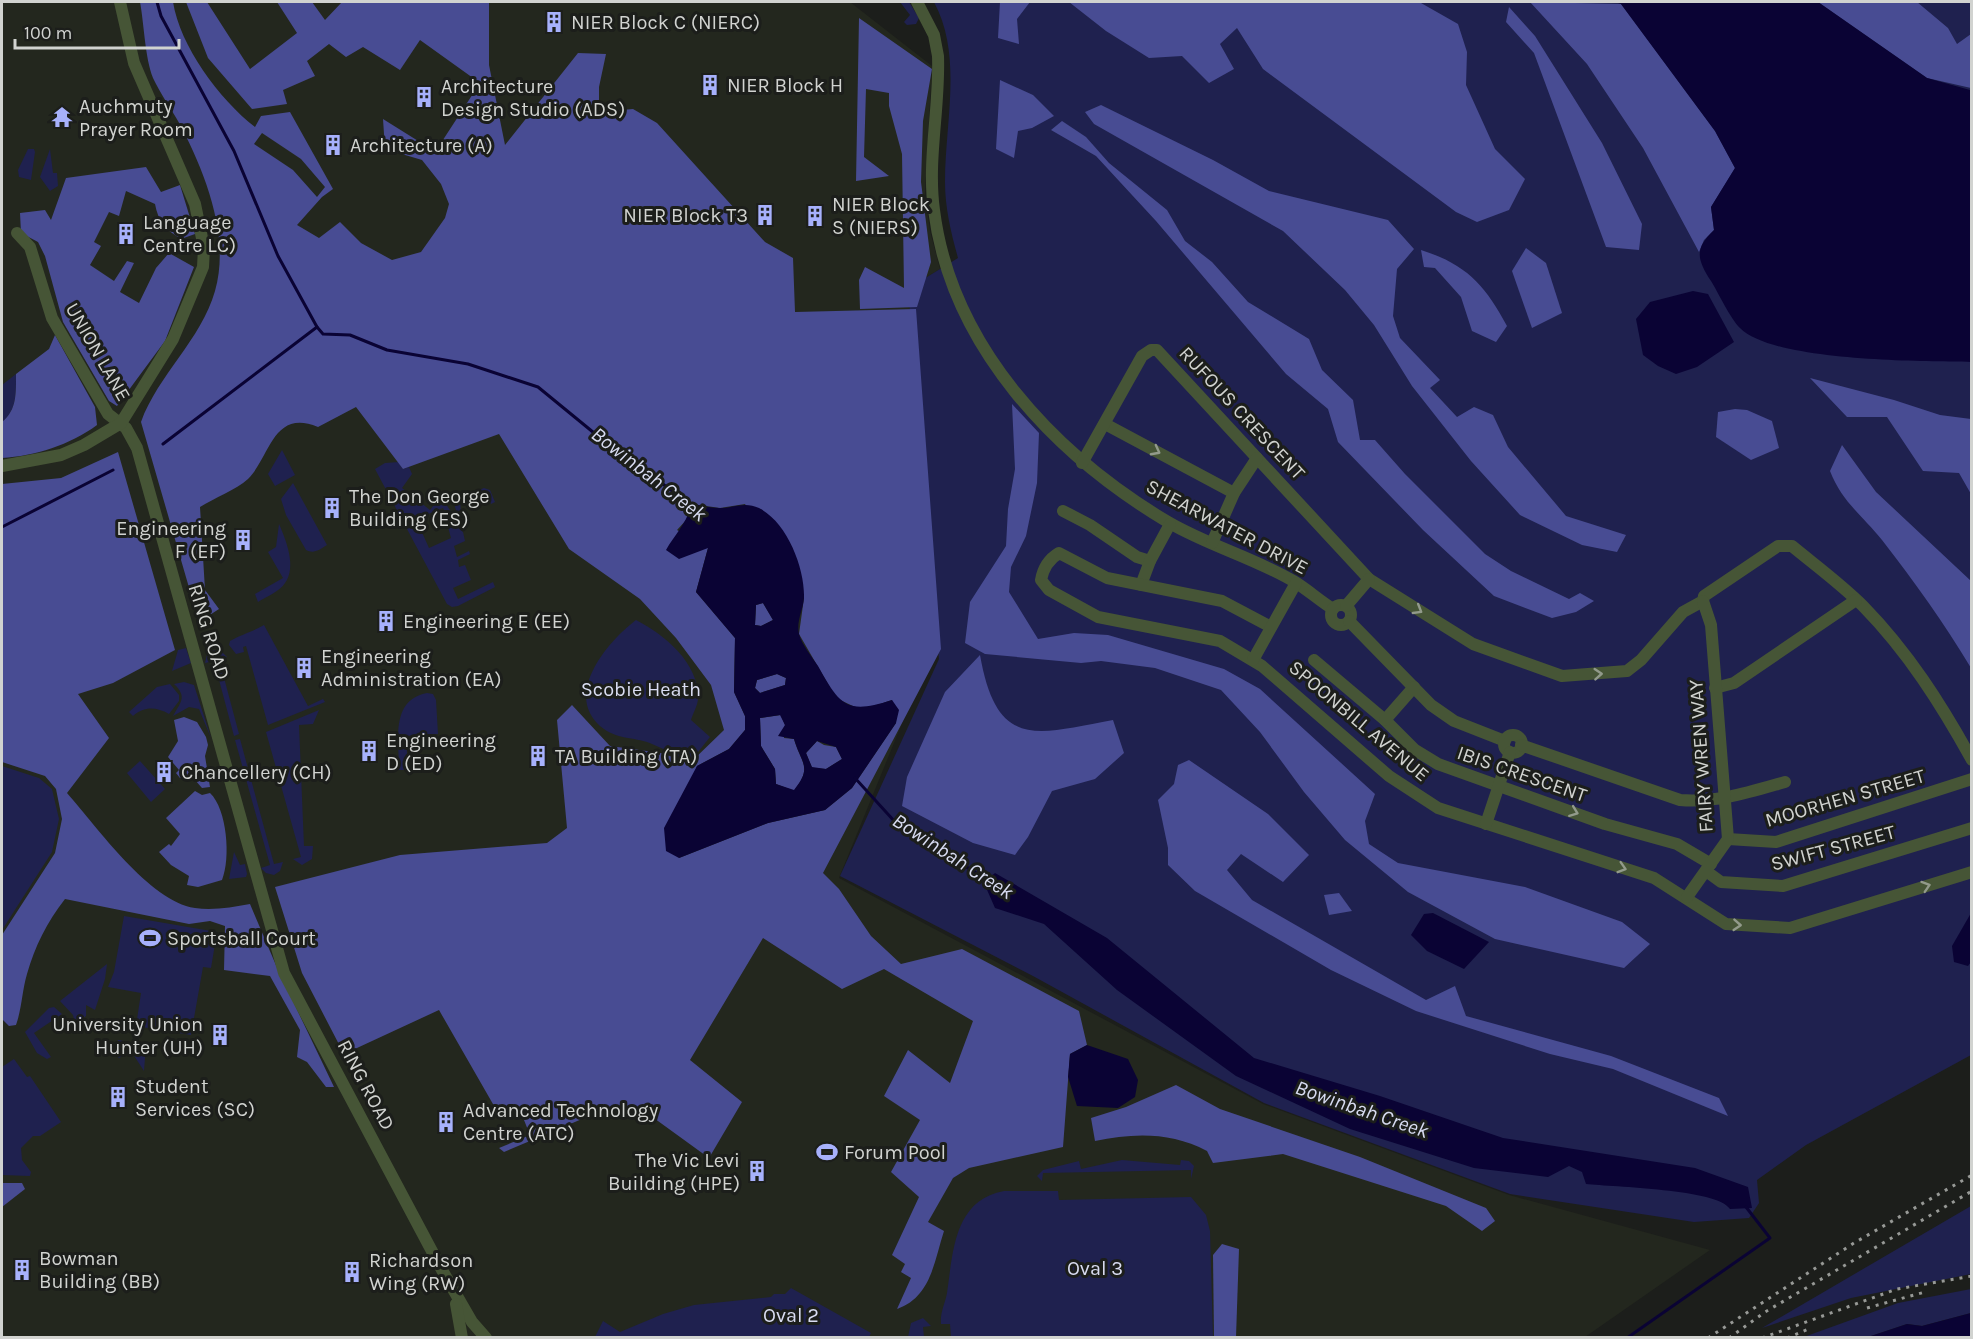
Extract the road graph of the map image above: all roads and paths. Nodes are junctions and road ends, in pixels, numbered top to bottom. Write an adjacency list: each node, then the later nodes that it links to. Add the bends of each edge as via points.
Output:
1 (120, 2): 4 (street, via 134,63 187,181 204,248 203,267 191,301 155,370)
2 (917, 2): 7 (street, SHEARWATER DRIVE, via 934,34 938,56 934,210 953,282 974,332 992,360 1012,388)
3 (17, 233): 4 (street, UNION LANE, via 30,247 52,318 108,414)
4 (121, 423): 8 (street, via 60,455); 40 (street, RING ROAD, via 137,448 284,973)
5 (1105, 424): 6 (street, RUFOUS CRESCENT, via 1142,356 1157,350); 7 (street, RUFOUS CRESCENT); 9 (street, one-way to 9)
6 (1257, 458): 9 (street); 14 (street, RUFOUS CRESCENT)
7 (1082, 463): 11 (street, SHEARWATER DRIVE)
8 (2, 466)
9 (1234, 493): 12 (street)
10 (1062, 511): 13 (street)
11 (1170, 524): 12 (street, SHEARWATER DRIVE); 13 (street)
12 (1212, 543): 15 (street, SHEARWATER DRIVE)
13 (1150, 561): 16 (street)
14 (1369, 579): 18 (street, RUFOUS CRESCENT, one-way to 18, via 1473,644 1562,676 1627,670 1641,660 1683,612); 19 (street)
15 (1296, 583): 20 (street, SHEARWATER DRIVE); 22 (street)
16 (1141, 585): 22 (street, SPOONBILL AVENUE, via 1222,602); 23 (street, SPOONBILL AVENUE, via 1107,578 1059,553 1052,557 1041,580 1049,591 1098,616 1220,641)
17 (1856, 600): 18 (street, RUFOUS CRESCENT, via 1785,543 1704,596); 26 (street, via 1734,683); 29 (street, via 1931,688)
18 (1703, 601): 26 (street, FAIRY WREN WAY, via 1712,626)
19 (1346, 606): 20 (street); 21 (street, via 1351,613)
20 (1333, 609): 21 (street, via 1330,616 1334,623 1342,625)
21 (1349, 621): 25 (street)
22 (1271, 627): 23 (street)
23 (1253, 660): 34 (street, SPOONBILL AVENUE, via 1410,792 1438,808)
24 (1314, 660): 27 (street, IBIS CRESCENT)
25 (1414, 687): 27 (street); 28 (street, via 1454,721)
26 (1715, 688): 33 (street, FAIRY WREN WAY)
27 (1385, 720): 32 (street, IBIS CRESCENT, via 1415,750 1438,764)
28 (1512, 746): 32 (street); 33 (street, via 1680,800 1703,802)
29 (1971, 760)
30 (1971, 779): 36 (street, MOORHEN STREET, via 1776,842)
31 (1785, 782): 33 (street)
32 (1498, 787): 34 (street); 37 (street, IBIS CRESCENT, one-way to 37, via 1677,844)
33 (1724, 798): 36 (street, FAIRY WREN WAY)
34 (1486, 824): 39 (street, SPOONBILL AVENUE, one-way to 39, via 1654,878)
35 (1971, 828): 37 (street, SWIFT STREET, via 1783,886 1721,882)
36 (1728, 839): 37 (street, FAIRY WREN WAY)
37 (1708, 867): 39 (street, FAIRY WREN WAY)
38 (1971, 872): 39 (street, SPOONBILL AVENUE, one-way to 38, via 1726,924 1790,927)
39 (1687, 897)
40 (442, 1270): 41 (street, RING ROAD, via 457,1307); 42 (street, RING ROAD, via 472,1322)
41 (462, 1338)
42 (486, 1338)

